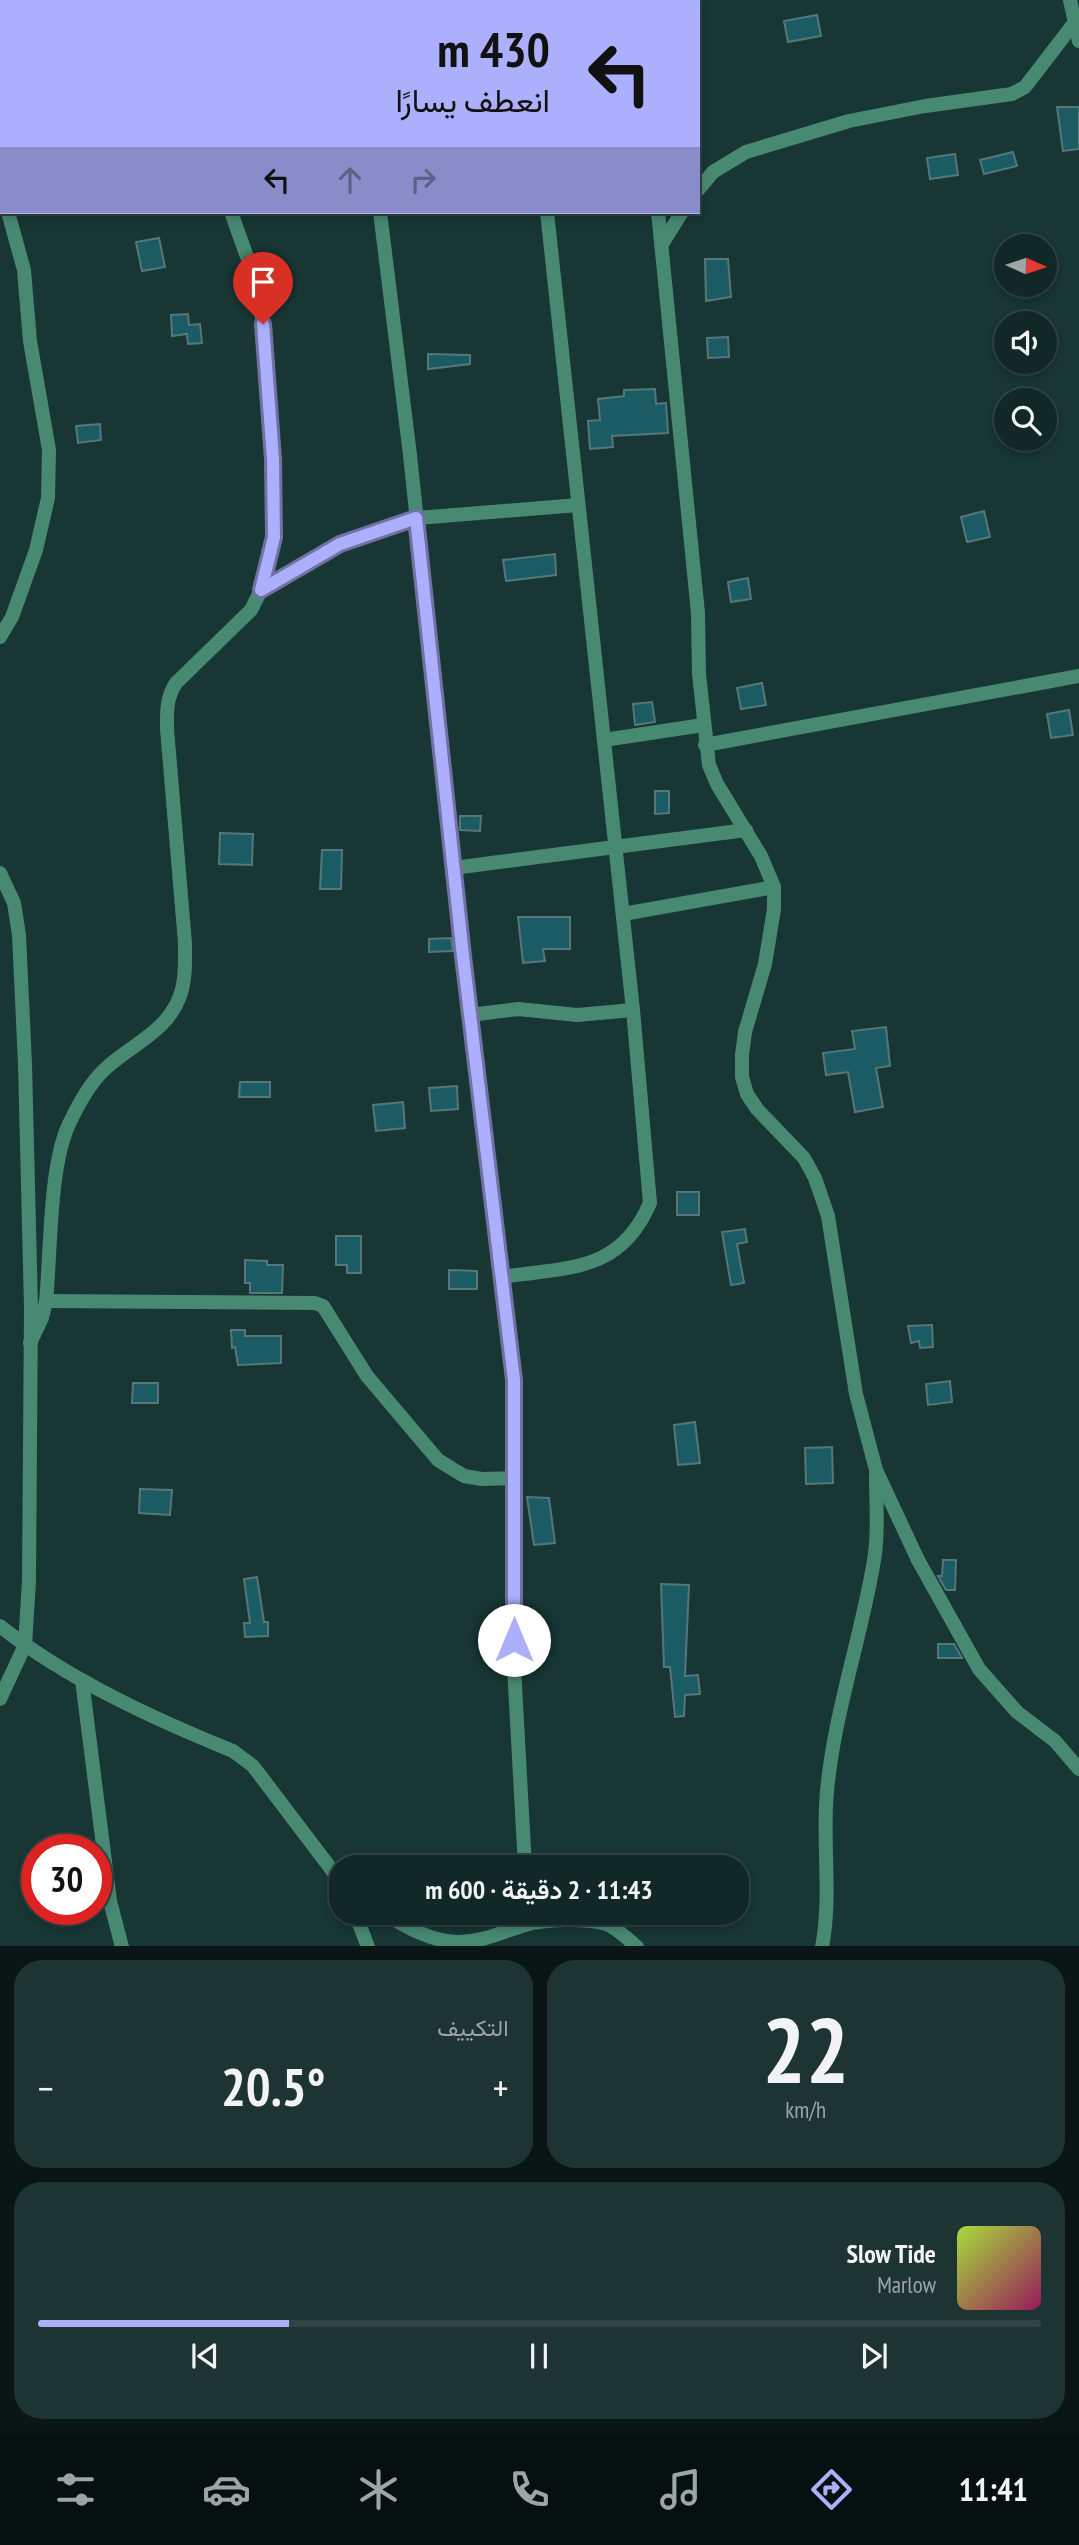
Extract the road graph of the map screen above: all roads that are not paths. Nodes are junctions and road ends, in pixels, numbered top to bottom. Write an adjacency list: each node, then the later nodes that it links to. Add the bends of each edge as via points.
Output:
1 (1070, 0): 2 (street)
2 (1077, 21): 3 (street); 4 (street, via 1025,87 1012,94 849,121 746,152 713,172)
3 (1079, 41)
4 (700, 188)
5 (9, 214): 15 (street, via 24,270 30,341 49,450 48,498 36,550)
6 (232, 214): 14 (street, via 256,282 263,324 274,537)
7 (380, 214): 13 (street)
8 (547, 214): 12 (street)
9 (658, 214): 11 (street)
10 (681, 214): 11 (street)
11 (662, 244): 17 (street, via 698,613)
12 (578, 505): 13 (street); 18 (street)
13 (416, 518): 14 (street, via 340,544); 22 (street)
14 (261, 590): 29 (street, via 251,610 170,691 167,729 185,943 180,995 157,1031 105,1070 68,1125 52,1212)
15 (0, 637)
16 (1079, 676): 19 (street)
17 (703, 725): 18 (street); 19 (street)
18 (604, 740): 21 (street)
19 (705, 745): 20 (street, via 717,784)
20 (746, 830): 21 (street); 24 (street)
21 (616, 848): 22 (street); 25 (street)
22 (453, 868): 27 (street)
23 (0, 873): 30 (street, via 14,903 19,935)
24 (774, 887): 25 (street); 31 (street, via 765,964 745,1032 742,1077 757,1109 804,1158 828,1216 856,1394)
25 (623, 914): 26 (street)
26 (633, 1010): 27 (street, via 577,1016 518,1009); 28 (street, via 650,1203 641,1225 604,1258)
27 (470, 1015): 28 (street)
28 (502, 1277): 32 (street, via 514,1380)
29 (46, 1301): 30 (street); 32 (street, via 323,1306 367,1376 438,1460 464,1476)
30 (30, 1343): 34 (street)
31 (876, 1470): 37 (street, via 918,1560 979,1669 1017,1712 1055,1741); 47 (street, via 874,1563 827,1793)
32 (515, 1478): 38 (street, via 514,1667)
33 (0, 1626): 34 (street)
34 (25, 1646): 35 (street); 36 (street)
35 (82, 1680): 39 (street, via 233,1751 253,1766); 44 (street, via 110,1901)
36 (0, 1699)
37 (1079, 1769)
38 (524, 1855)
39 (329, 1866)
40 (360, 1925): 45 (street)
41 (402, 1925): 42 (street, via 456,1942 496,1936)
42 (516, 1925)
43 (607, 1925): 46 (street)
44 (122, 1946)
45 (368, 1946)
46 (636, 1946)
47 (822, 1946)

